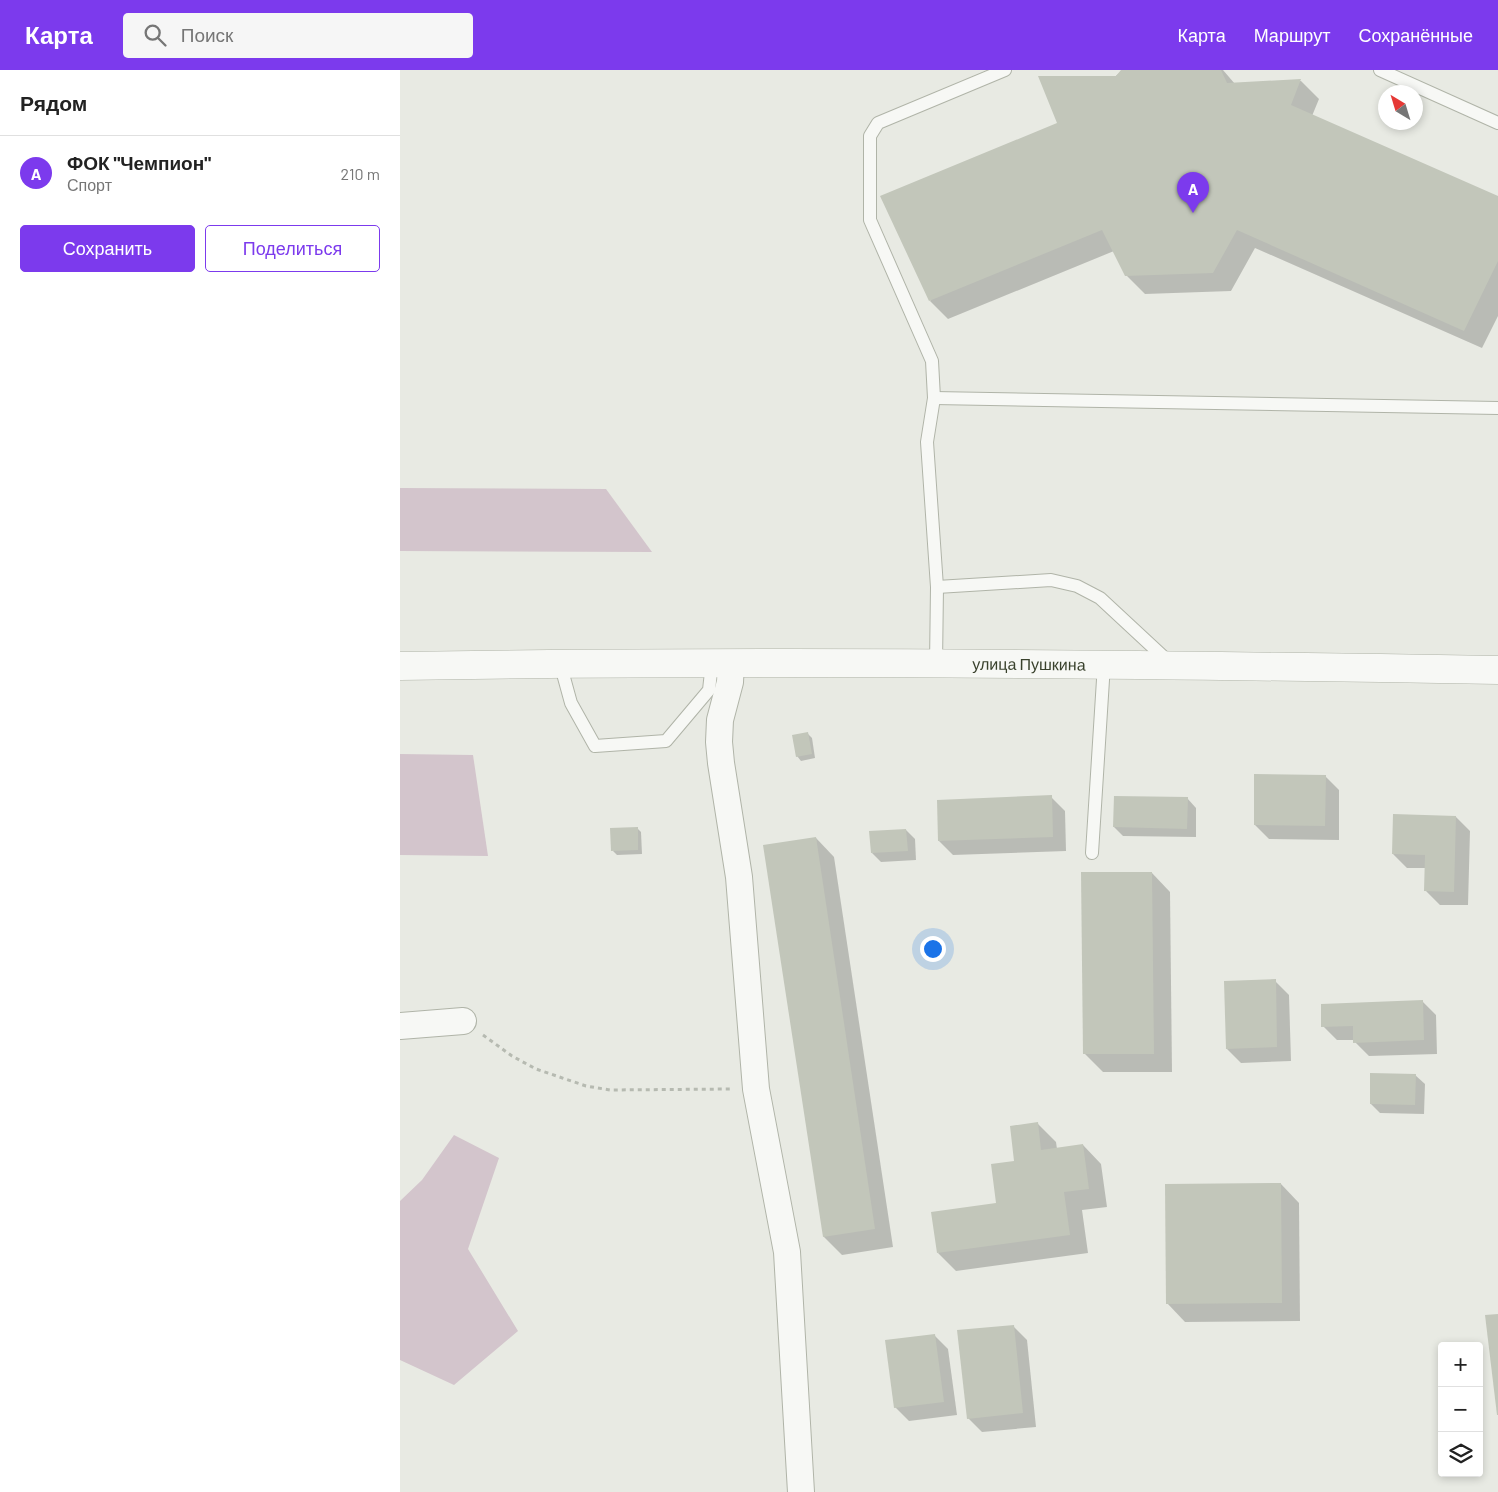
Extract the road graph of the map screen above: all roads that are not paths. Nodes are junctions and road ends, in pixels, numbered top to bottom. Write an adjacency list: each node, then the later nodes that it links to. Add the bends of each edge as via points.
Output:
1 (1005, 70): 4 (lane, via 878,123 870,136 870,220 932,361)
2 (1380, 70): 3 (lane)
3 (1498, 123)
4 (934, 398): 5 (lane); 6 (lane, via 927,442)
5 (1498, 408)
6 (937, 587): 9 (lane); 11 (lane, via 1051,580 1077,586 1100,598)
7 (560, 664): 8 (street, улица Пушкина); 8 (lane, via 571,703 595,746 666,741 710,690); 12 (street, улица Пушкина)
8 (721, 664): 9 (street, улица Пушкина); 17 (street, via 730,682 720,720 720,763 739,877 756,1088 787,1252)
9 (936, 664): 10 (street, улица Пушкина)
10 (1104, 664): 11 (street, улица Пушкина); 14 (lane)
11 (1173, 665): 13 (street, улица Пушкина)
12 (400, 666)
13 (1498, 670)
14 (1092, 854)
15 (463, 1021): 16 (street)
16 (400, 1026)
17 (801, 1492)

